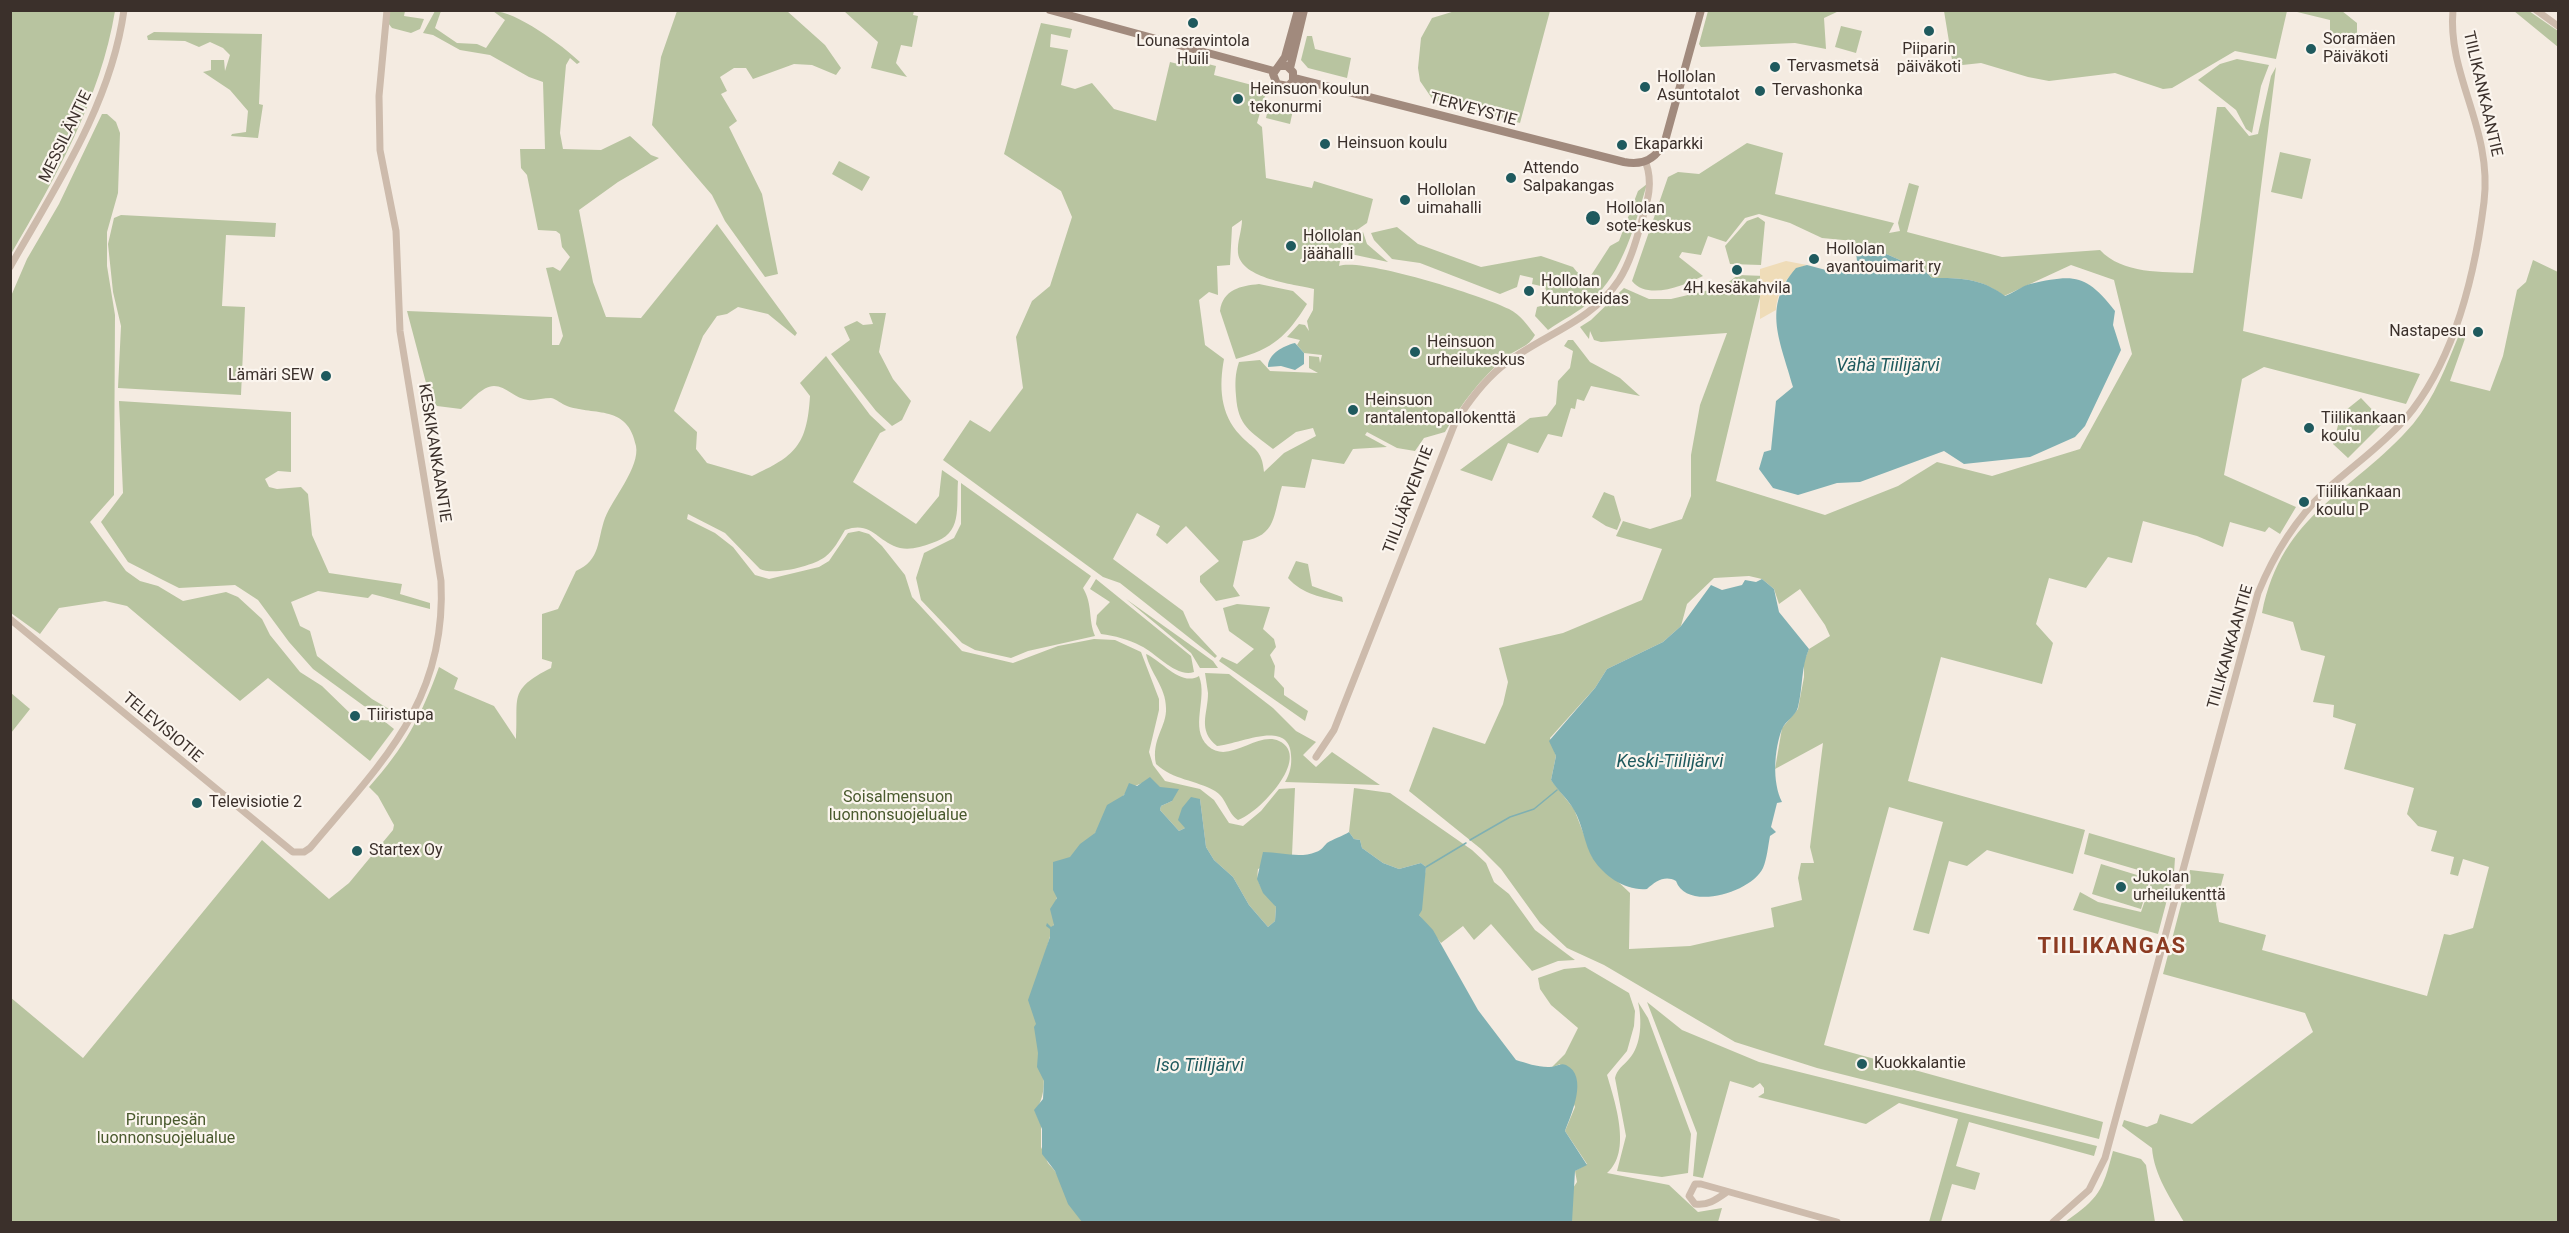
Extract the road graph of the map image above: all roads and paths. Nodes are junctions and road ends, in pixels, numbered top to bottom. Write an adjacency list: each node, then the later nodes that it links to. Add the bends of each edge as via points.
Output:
1 (124, 10): 14 (street, MESSILÄNTIE, via 107,82 50,199)
2 (387, 10): 17 (street, KESKIKANKAANTIE, via 379,96 380,150 396,231 400,332 441,580 442,613 427,683 405,729 385,759 310,848)
3 (1050, 10): 11 (main road)
4 (1298, 10): 11 (main road, via 1285,57)
5 (1304, 10): 10 (main road)
6 (1701, 10): 13 (main road, via 1665,141)
7 (2453, 10): 20 (street, TIILIKANKAANTIE, via 2455,48 2481,136 2486,173 2477,244 2459,311 2435,372 2409,414 2306,511 2267,570 2105,1158 2086,1195)
8 (2536, 10): 9 (street)
9 (2559, 26)
10 (1290, 68): 11 (main road); 12 (main road)
11 (1277, 69): 12 (main road, via 1274,80 1280,86 1288,86)
12 (1294, 78): 13 (main road, TERVEYSTIE, via 1636,165)
13 (1646, 162): 16 (street, TIILIJÄRVENTIE, via 1649,194 1618,281 1593,310 1503,365 1476,392 1455,423 1335,728)
14 (10, 267)
15 (10, 619): 17 (street, TELEVISIOTIE, via 288,850)
16 (1316, 757)
17 (298, 853)
18 (1727, 1192): 18 (street, via 1695,1184 1689,1196 1701,1205); 19 (street)
19 (1837, 1222)
20 (2053, 1222)

